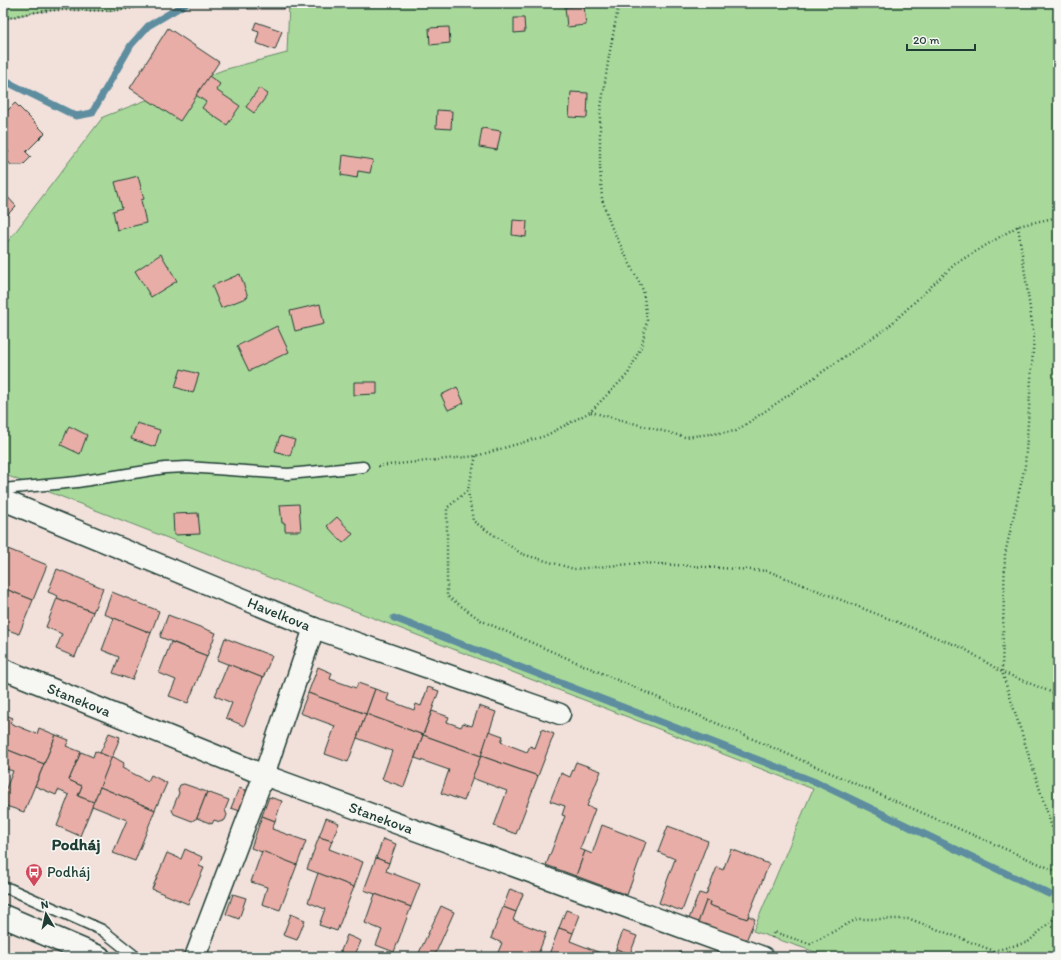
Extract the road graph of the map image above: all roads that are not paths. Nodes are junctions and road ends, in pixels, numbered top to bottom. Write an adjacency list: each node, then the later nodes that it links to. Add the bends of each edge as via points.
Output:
1 (363, 467): 2 (lane, via 282,474 187,467 165,468 76,482)
2 (3, 489)
3 (3, 500): 4 (street, Havelkova)
4 (314, 628): 6 (street, Havelkova); 7 (street)
5 (3, 669): 7 (street, Stanekova)
6 (560, 714)
7 (264, 775): 10 (street, Stanekova); 13 (street)
8 (3, 888): 12 (lane, via 102,930)
9 (3, 916): 11 (street)
10 (766, 950)
11 (99, 957)
12 (136, 957)
13 (195, 957)

